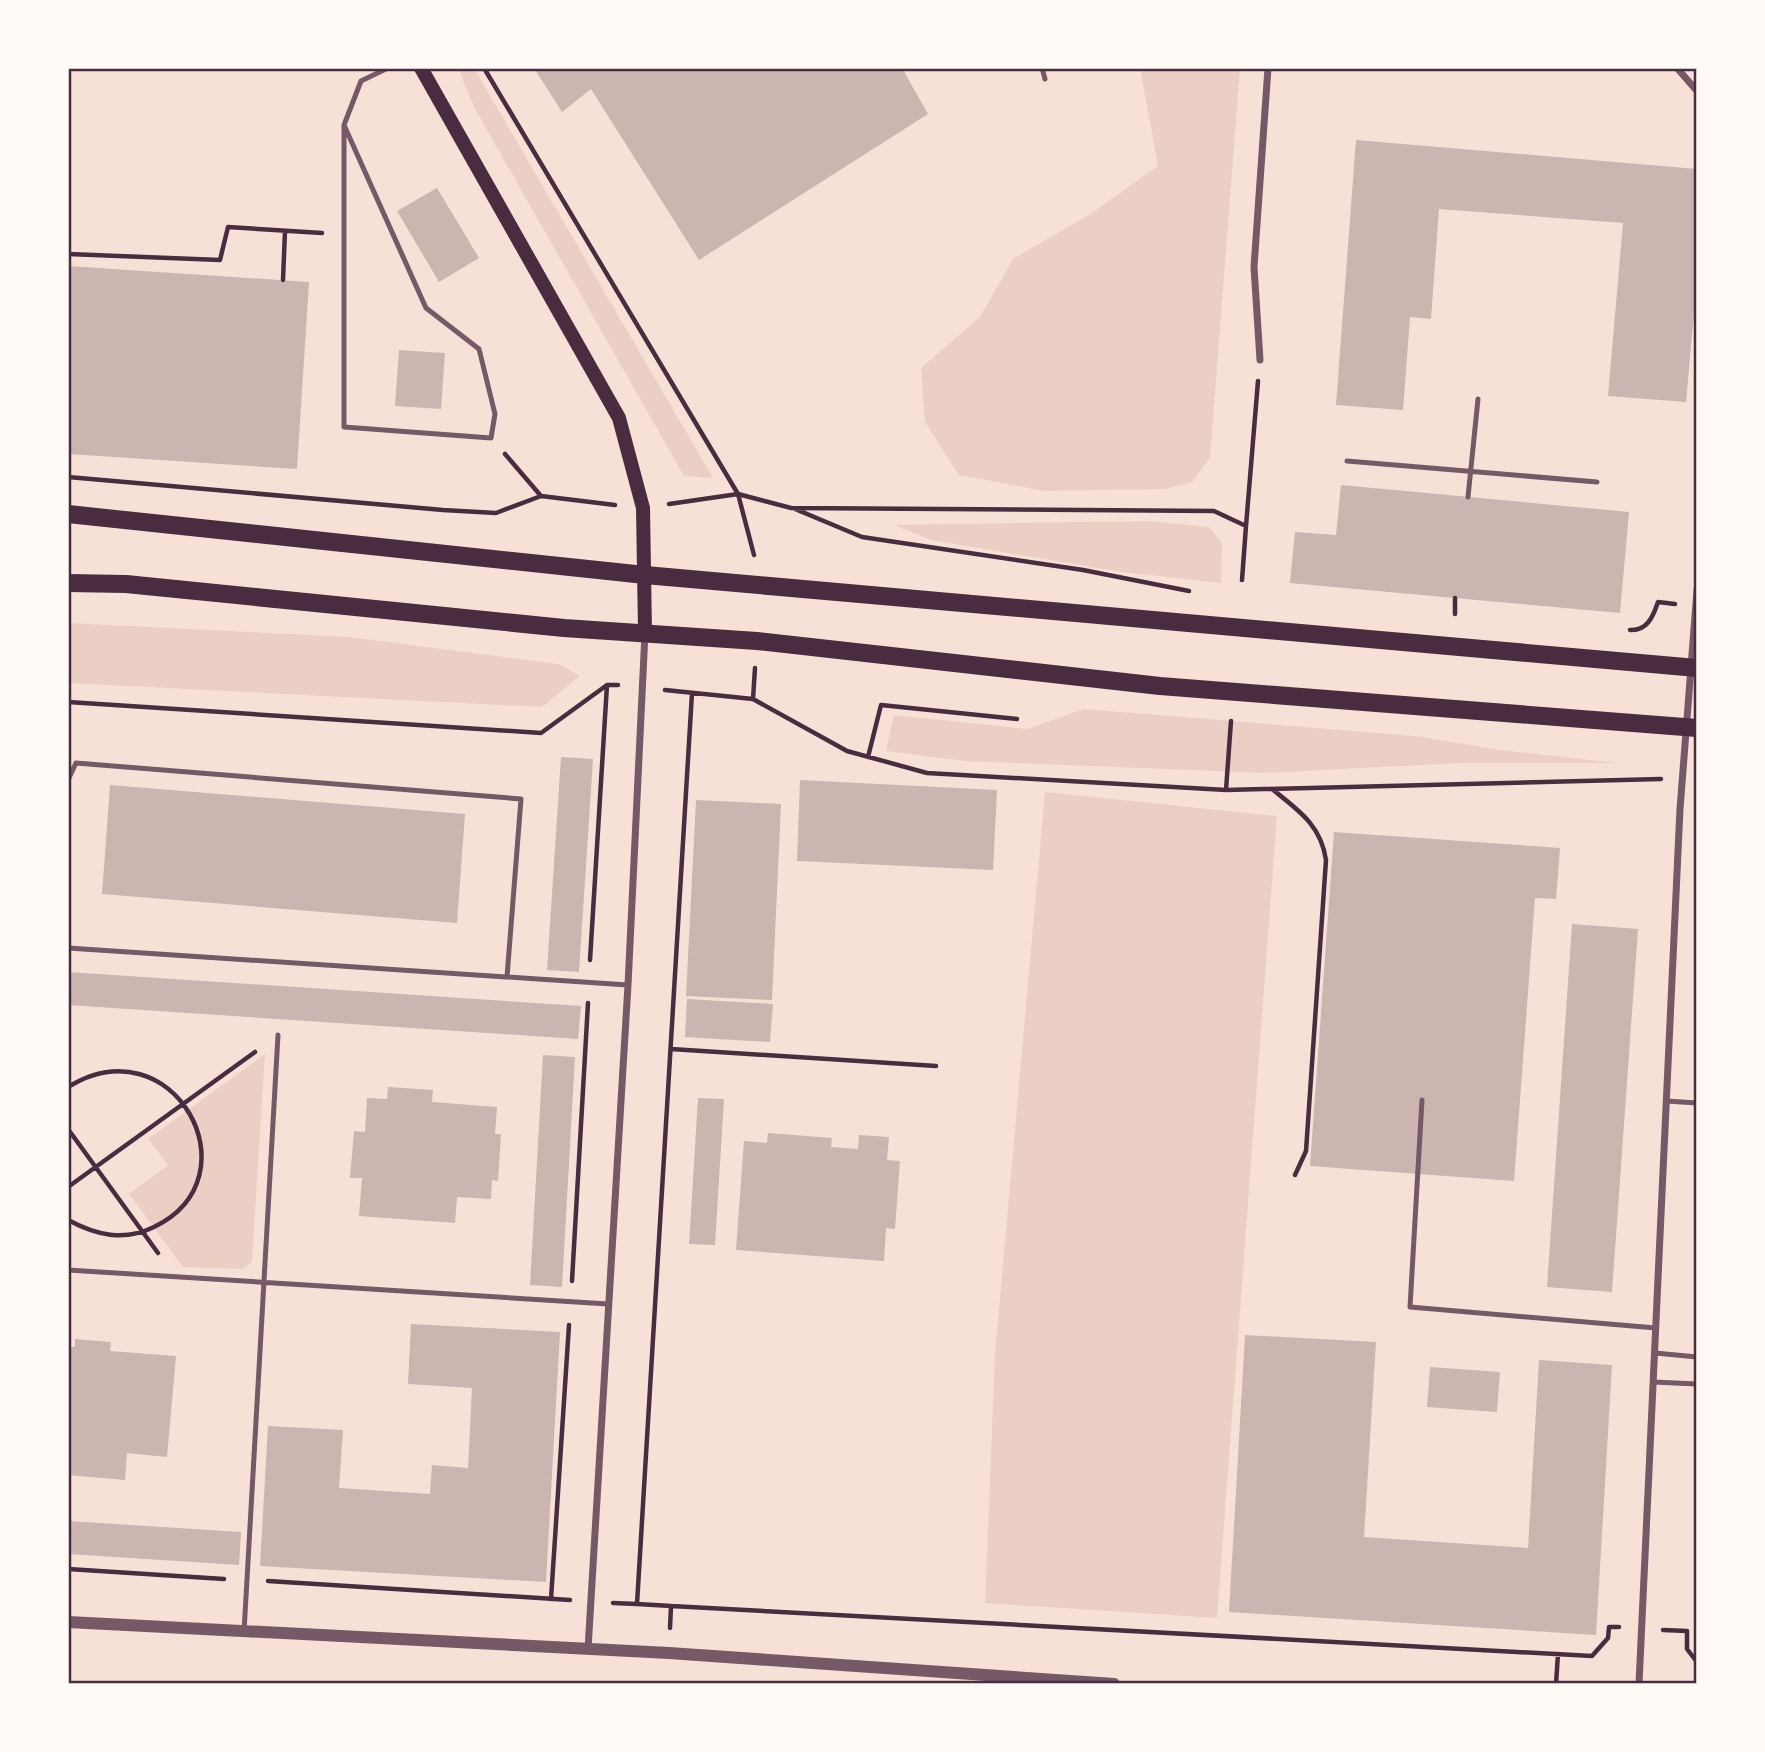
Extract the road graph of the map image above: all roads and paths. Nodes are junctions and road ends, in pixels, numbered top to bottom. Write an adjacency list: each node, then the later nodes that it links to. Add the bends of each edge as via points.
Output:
1 (388, 68): 9 (lane, via 361,81)
2 (421, 68): 24 (main road, via 619,418)
3 (484, 68): 21 (path)
4 (1042, 68): 7 (lane)
5 (1268, 68): 14 (street, via 1254,267)
6 (1680, 69): 8 (street)
7 (1045, 79)
8 (1697, 91)
9 (344, 125): 11 (lane); 16 (lane, via 426,308 480,349 495,414)
10 (285, 231): 11 (path); 12 (path, via 228,227 220,260); 13 (path)
11 (344, 234): 16 (lane, via 344,427)
12 (68, 254)
13 (283, 280)
14 (1260, 360): 27 (path)
15 (1478, 399): 18 (lane)
16 (491, 438): 22 (path)
17 (1347, 461): 18 (lane)
18 (1471, 472): 20 (lane); 23 (lane)
19 (68, 477): 22 (path, via 496,513)
20 (1597, 482)
21 (738, 494): 24 (path); 25 (path)
22 (541, 496): 24 (path)
23 (1468, 497)
24 (643, 508): 28 (main road)
25 (791, 508): 27 (path, via 1214,511); 32 (path, via 862,537 1083,570)
26 (68, 514): 28 (main road)
27 (1246, 526): 29 (path)
28 (645, 575): 39 (main road); 40 (main road)
29 (1242, 580)
30 (68, 583): 39 (main road, via 126,584)
31 (1697, 590): 34 (street)
32 (1192, 592)
33 (1455, 598): 36 (path)
34 (1695, 607): 38 (path, via 1658,602 1652,620 1635,631); 40 (street)
35 (1441, 613): 36 (path)
36 (1455, 614): 37 (path)
37 (1469, 616)
38 (1622, 629)
39 (645, 632): 42 (street); 47 (main road, via 1160,686)
40 (1694, 668): 47 (street)
41 (607, 685): 42 (path); 44 (path, via 541,733); 55 (path)
42 (643, 688): 43 (path); 56 (street)
43 (692, 693): 48 (path, via 753,699 847,751); 58 (path)
44 (68, 702)
45 (1232, 713): 52 (path)
46 (1017, 719): 48 (path, via 881,705)
47 (1691, 728): 49 (street)
48 (868, 757): 52 (path, via 927,774)
49 (1682, 778): 51 (path); 62 (street)
50 (68, 780): 54 (lane, via 76,763 521,799)
51 (1271, 789): 52 (path); 67 (path, via 1302,813 1324,839 1326,860 1306,1152)
52 (1226, 790)
53 (68, 948): 54 (lane)
54 (507, 977): 55 (lane)
55 (589, 982): 56 (lane); 74 (path)
56 (628, 985): 75 (street)
57 (278, 1035): 63 (path); 73 (lane)
58 (671, 1049): 59 (path); 85 (path)
59 (936, 1066)
60 (68, 1087): 63 (path, via 118,1070 145,1075)
61 (1422, 1100): 76 (lane, via 1410,1307)
62 (1666, 1101): 64 (lane); 76 (street)
63 (185, 1103): 66 (path); 70 (path, via 201,1146 200,1173 192,1196 171,1219)
64 (1697, 1103)
65 (68, 1129): 66 (path)
66 (96, 1167): 68 (path); 70 (path)
67 (1296, 1175)
68 (68, 1187)
69 (68, 1220): 70 (path, via 90,1232 116,1237)
70 (143, 1233): 72 (path)
71 (68, 1270): 72 (lane)
72 (175, 1277): 73 (lane)
73 (264, 1284): 74 (lane); 82 (lane)
74 (570, 1302): 75 (lane); 83 (path)
75 (608, 1304): 84 (street)
76 (1656, 1328): 77 (street)
77 (1655, 1353): 78 (lane); 79 (street)
78 (1697, 1357)
79 (1653, 1382): 80 (lane); 97 (street)
80 (1697, 1384)
81 (68, 1569): 82 (path)
82 (247, 1580): 83 (path); 90 (lane)
83 (551, 1599): 84 (path)
84 (591, 1601): 85 (path); 91 (street)
85 (637, 1604): 86 (path)
86 (671, 1606): 92 (path); 93 (path)
87 (68, 1622): 90 (street)
88 (1609, 1626): 93 (path, via 1608,1637 1592,1656)
89 (1675, 1631): 94 (path, via 1687,1632 1687,1649)
90 (244, 1632): 91 (street)
91 (588, 1649): 92 (street)
92 (669, 1653): 95 (street)
93 (1558, 1654): 96 (path)
94 (1697, 1662)
95 (1114, 1684)
96 (1556, 1684)
97 (1639, 1684)

